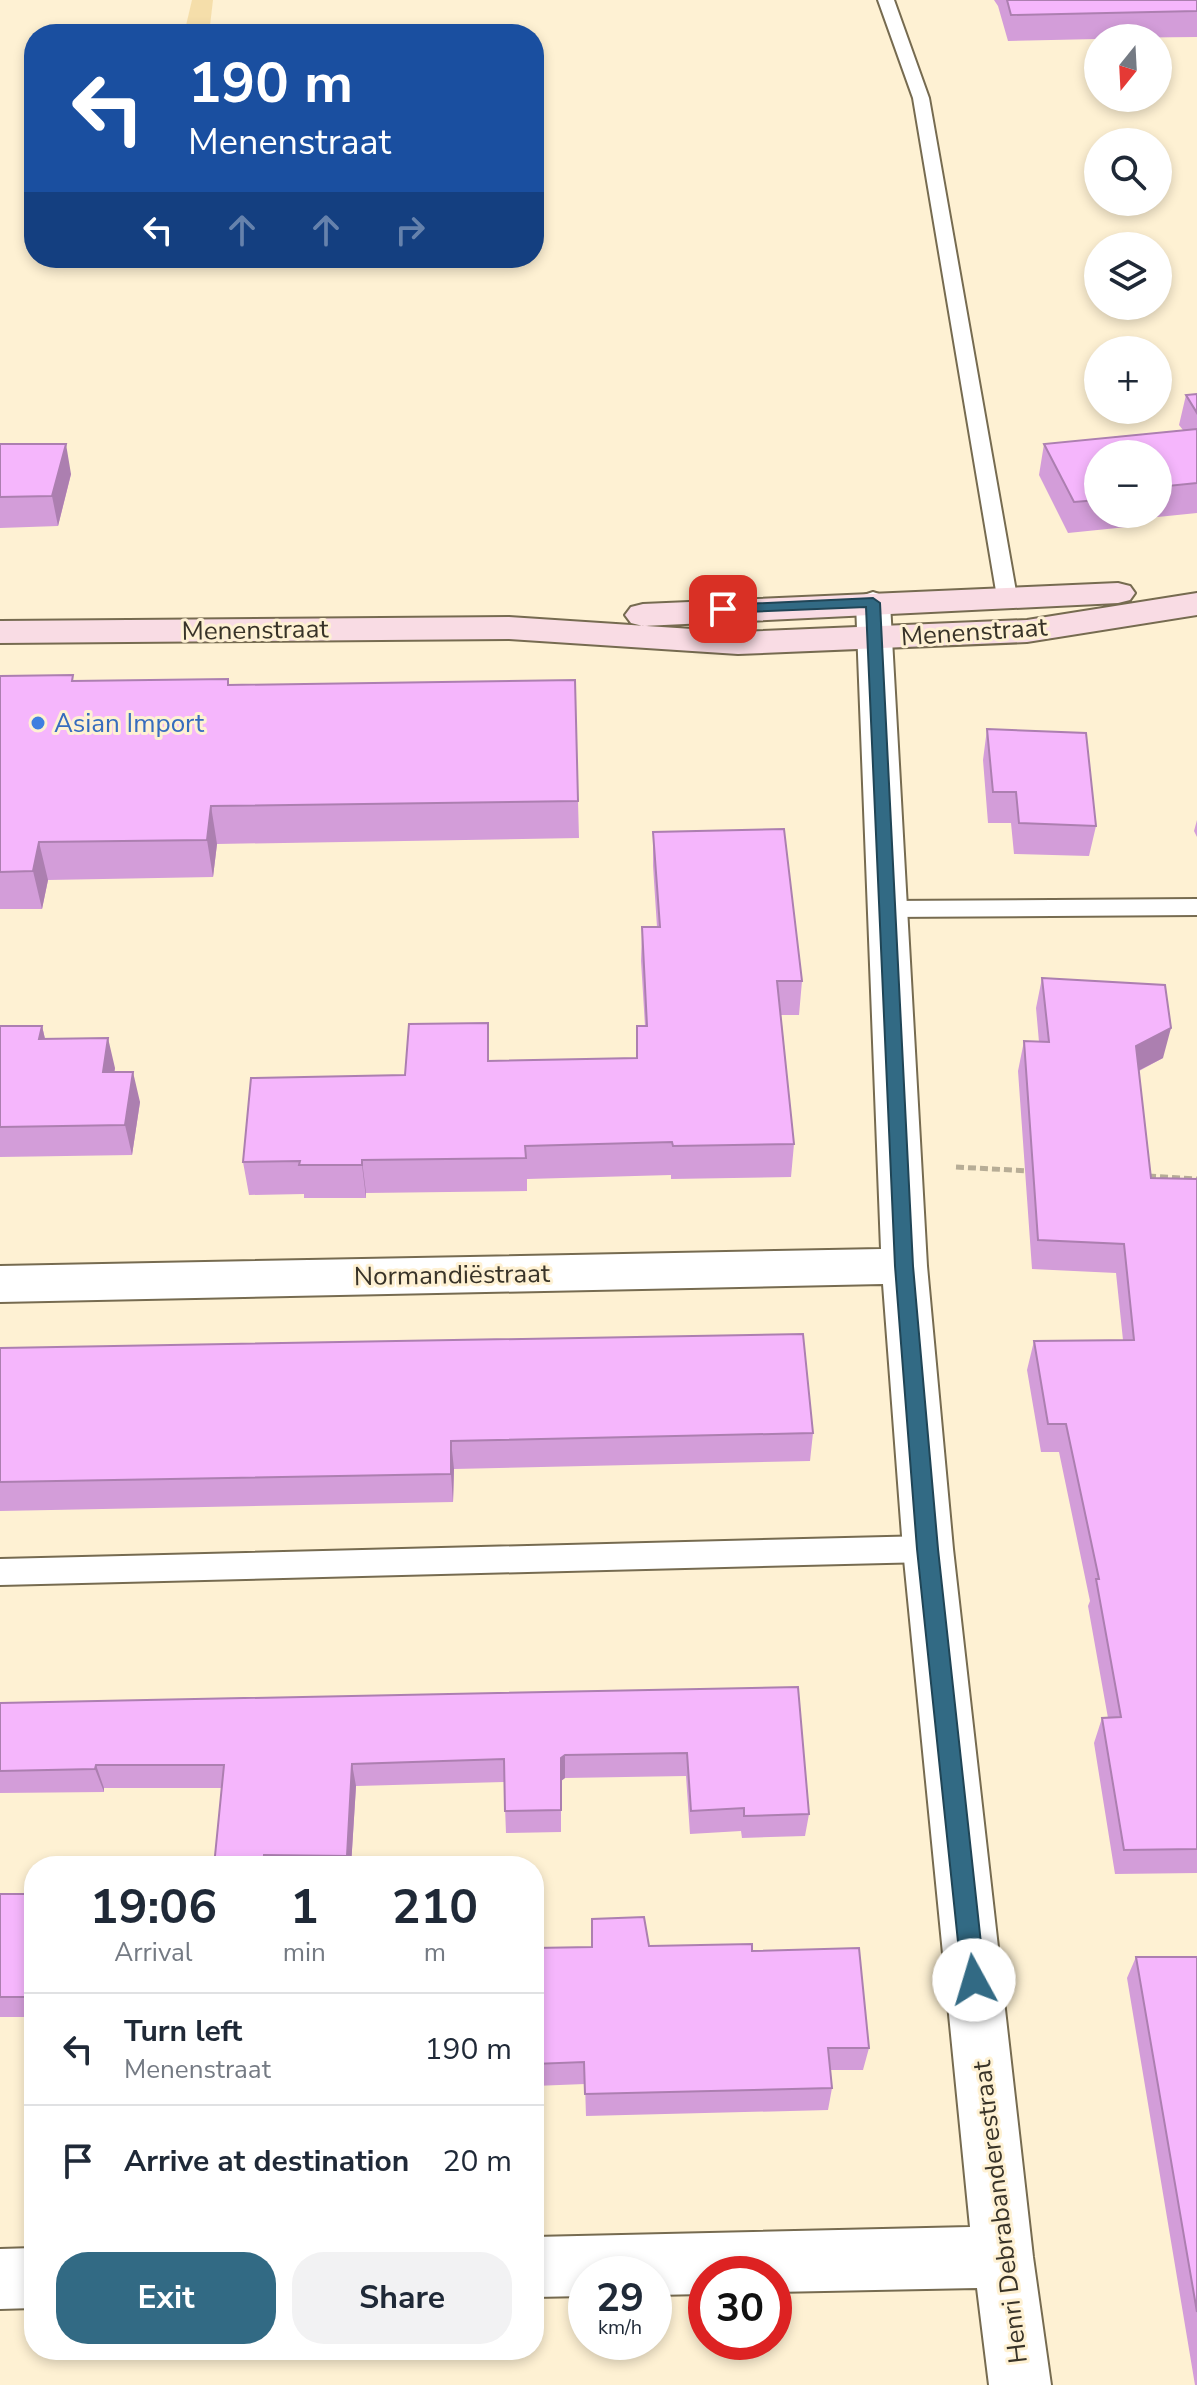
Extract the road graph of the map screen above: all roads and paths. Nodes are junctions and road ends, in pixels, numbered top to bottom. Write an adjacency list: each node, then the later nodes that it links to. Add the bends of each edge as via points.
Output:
1 (886, 0): 3 (lane, via 921,98)
2 (1197, 591): 3 (main road, Menenstraat)
3 (1007, 597): 5 (main road, Menenstraat)
4 (1197, 604): 5 (main road, Menenstraat, via 1027,631)
5 (874, 621): 6 (main road, Menenstraat, via 738,643 509,628); 8 (street, Henri Debrabanderestraat)
6 (0, 632)
7 (1197, 907): 8 (lane)
8 (886, 909): 9 (street, Henri Debrabanderestraat)
9 (899, 1165): 10 (path); 13 (street, Henri Debrabanderestraat)
10 (1040, 1171)
11 (1134, 1176): 12 (path)
12 (1197, 1179)
13 (904, 1266): 14 (street, Normandiëstraat); 15 (street, Henri Debrabanderestraat)
14 (0, 1284)
15 (928, 1549): 16 (lane); 17 (street, Henri Debrabanderestraat)
16 (0, 1572)
17 (1003, 2257): 18 (street); 21 (street, Henri Debrabanderestraat)
18 (544, 2267)
19 (24, 2278): 20 (street)
20 (0, 2279)
21 (1020, 2385)

